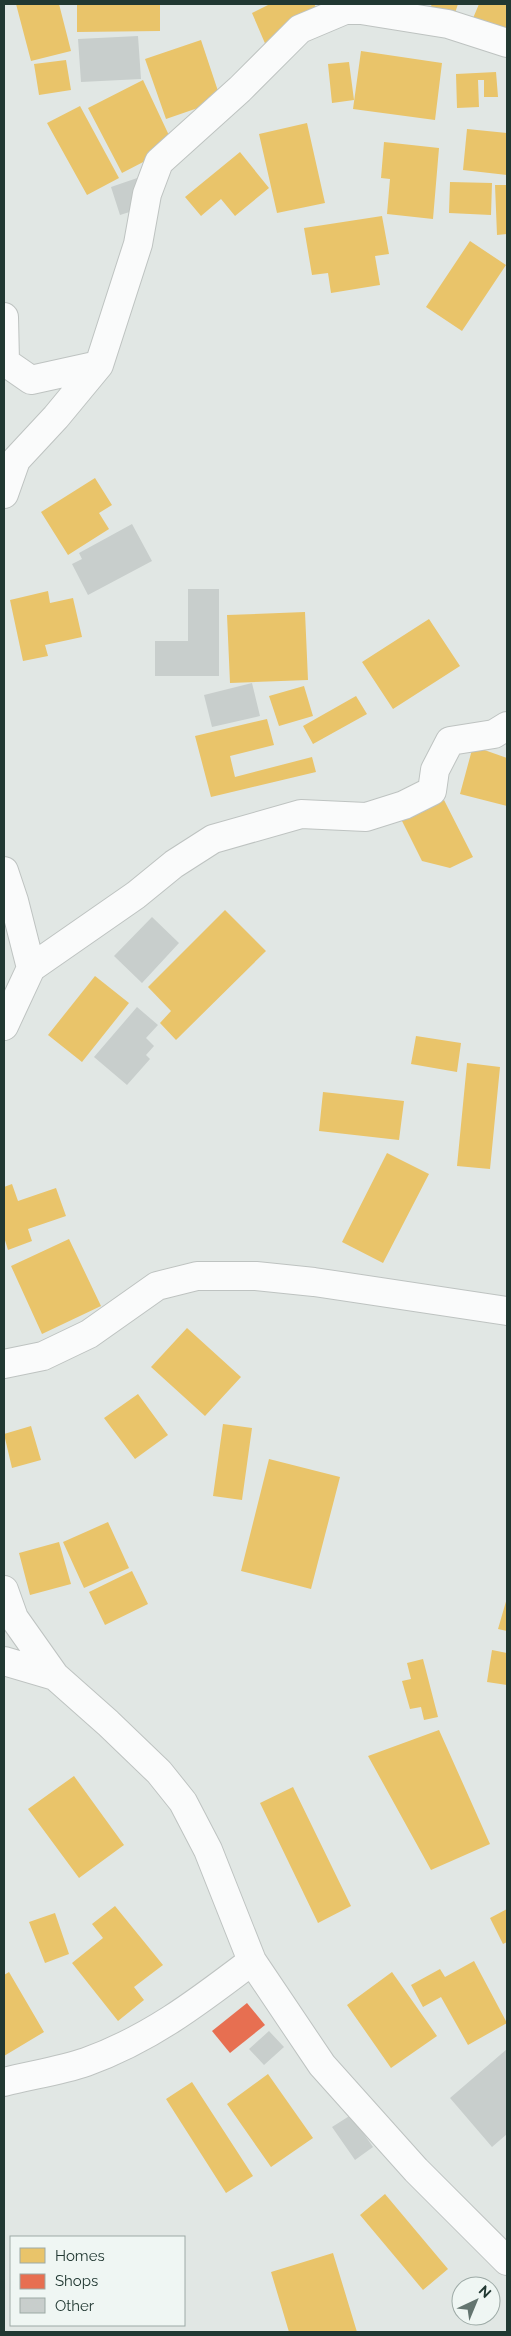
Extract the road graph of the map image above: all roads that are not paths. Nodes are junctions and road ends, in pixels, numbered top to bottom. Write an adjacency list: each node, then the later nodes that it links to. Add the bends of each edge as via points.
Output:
1 (507, 43): 3 (street, via 448,24 361,10 344,10 300,29 159,162 147,194 138,244)
2 (4, 318): 3 (street, via 5,362 31,380)
3 (99, 365): 4 (street, via 16,460)
4 (4, 494)
5 (507, 726): 7 (street, via 494,734 450,741 435,770 432,791 404,805 366,817 301,814 213,839)
6 (4, 871): 7 (street)
7 (31, 968): 8 (street)
8 (4, 1026)
9 (507, 1311): 10 (street, via 314,1282 256,1276 197,1276 157,1286 89,1334 43,1356)
10 (4, 1364)
11 (4, 1590): 13 (street, via 14,1618)
12 (4, 1661): 13 (street)
13 (54, 1676): 14 (street, via 153,1766 183,1802 208,1850)
14 (252, 1961): 15 (street, via 180,2016 137,2040 85,2062); 16 (street, via 322,2065 416,2170)
15 (4, 2082)
16 (507, 2261)

